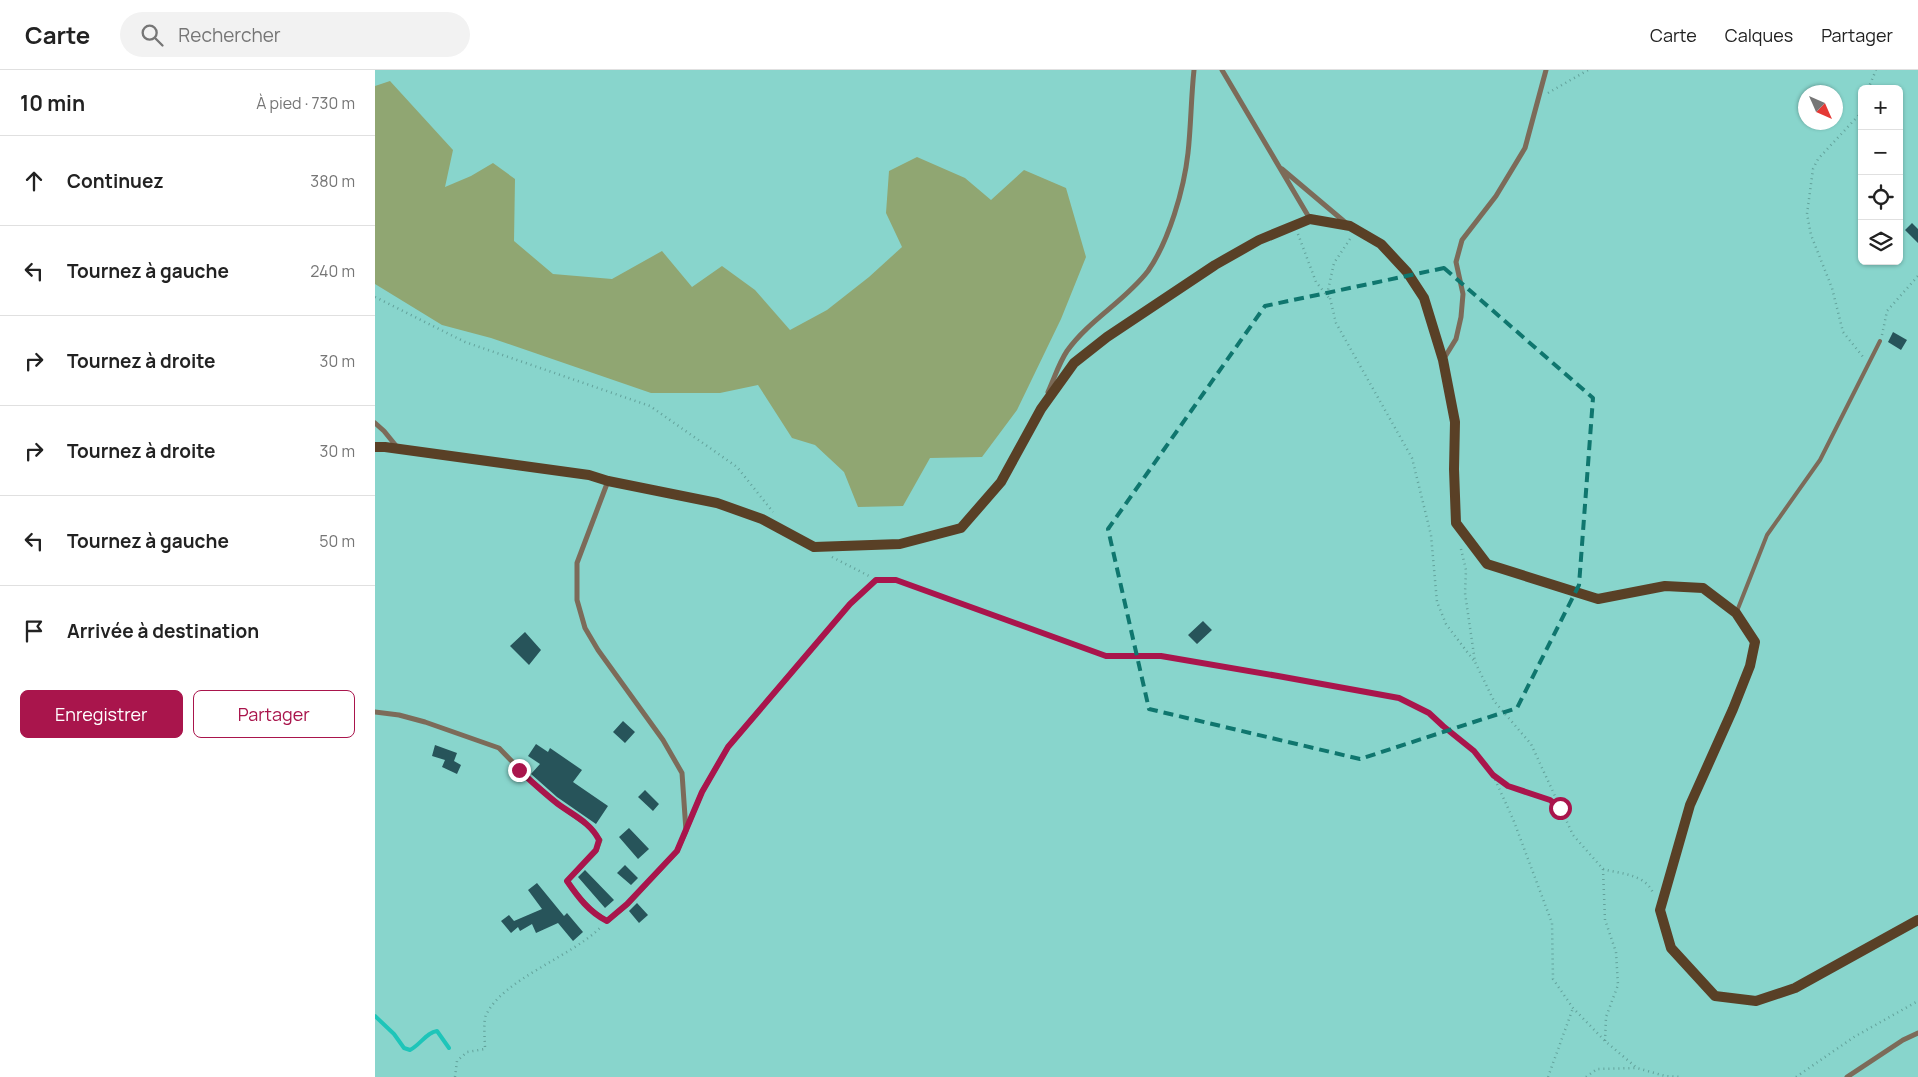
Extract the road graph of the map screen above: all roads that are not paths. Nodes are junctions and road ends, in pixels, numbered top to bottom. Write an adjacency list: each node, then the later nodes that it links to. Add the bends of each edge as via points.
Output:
1 (1194, 70): 9 (street, via 1188,155 1175,215 1166,238 1148,270 1123,299 1085,331 1067,352)
2 (1222, 70): 4 (street)
3 (1546, 70): 8 (street, via 1525,148 1496,196 1462,240 1456,262 1463,294 1461,317 1456,339)
4 (1278, 165): 5 (street); 6 (street)
5 (1310, 220): 6 (street); 9 (street, via 1259,240 1215,265 1107,337 1074,363)
6 (1350, 226): 8 (street, via 1381,244 1407,272 1423,298)
7 (1880, 341): 15 (lane, via 1820,460 1767,535)
8 (1443, 360): 15 (street, via 1455,422 1456,523 1487,564 1598,599 1665,586 1703,588)
9 (1041, 409): 13 (street, via 1001,482 961,528 900,544 814,546 762,519 717,503)
10 (375, 423): 12 (street)
11 (375, 447): 12 (street)
12 (398, 448): 13 (street, via 589,475)
13 (608, 481): 17 (street, via 577,563 577,600 585,628 598,650 663,740 682,773)
14 (876, 580): 17 (street, via 850,604 728,747 702,792)
15 (1736, 613): 18 (street, via 1755,642 1750,666 1691,805 1660,910 1671,948 1715,996 1756,1001 1795,988)
16 (375, 712): 17 (street, via 399,714 499,748 532,782 589,826 599,840 596,850 567,881 596,916 607,921 677,851)
17 (686, 831)
18 (1918, 920)
19 (1918, 1033): 20 (street)
20 (1847, 1077)

